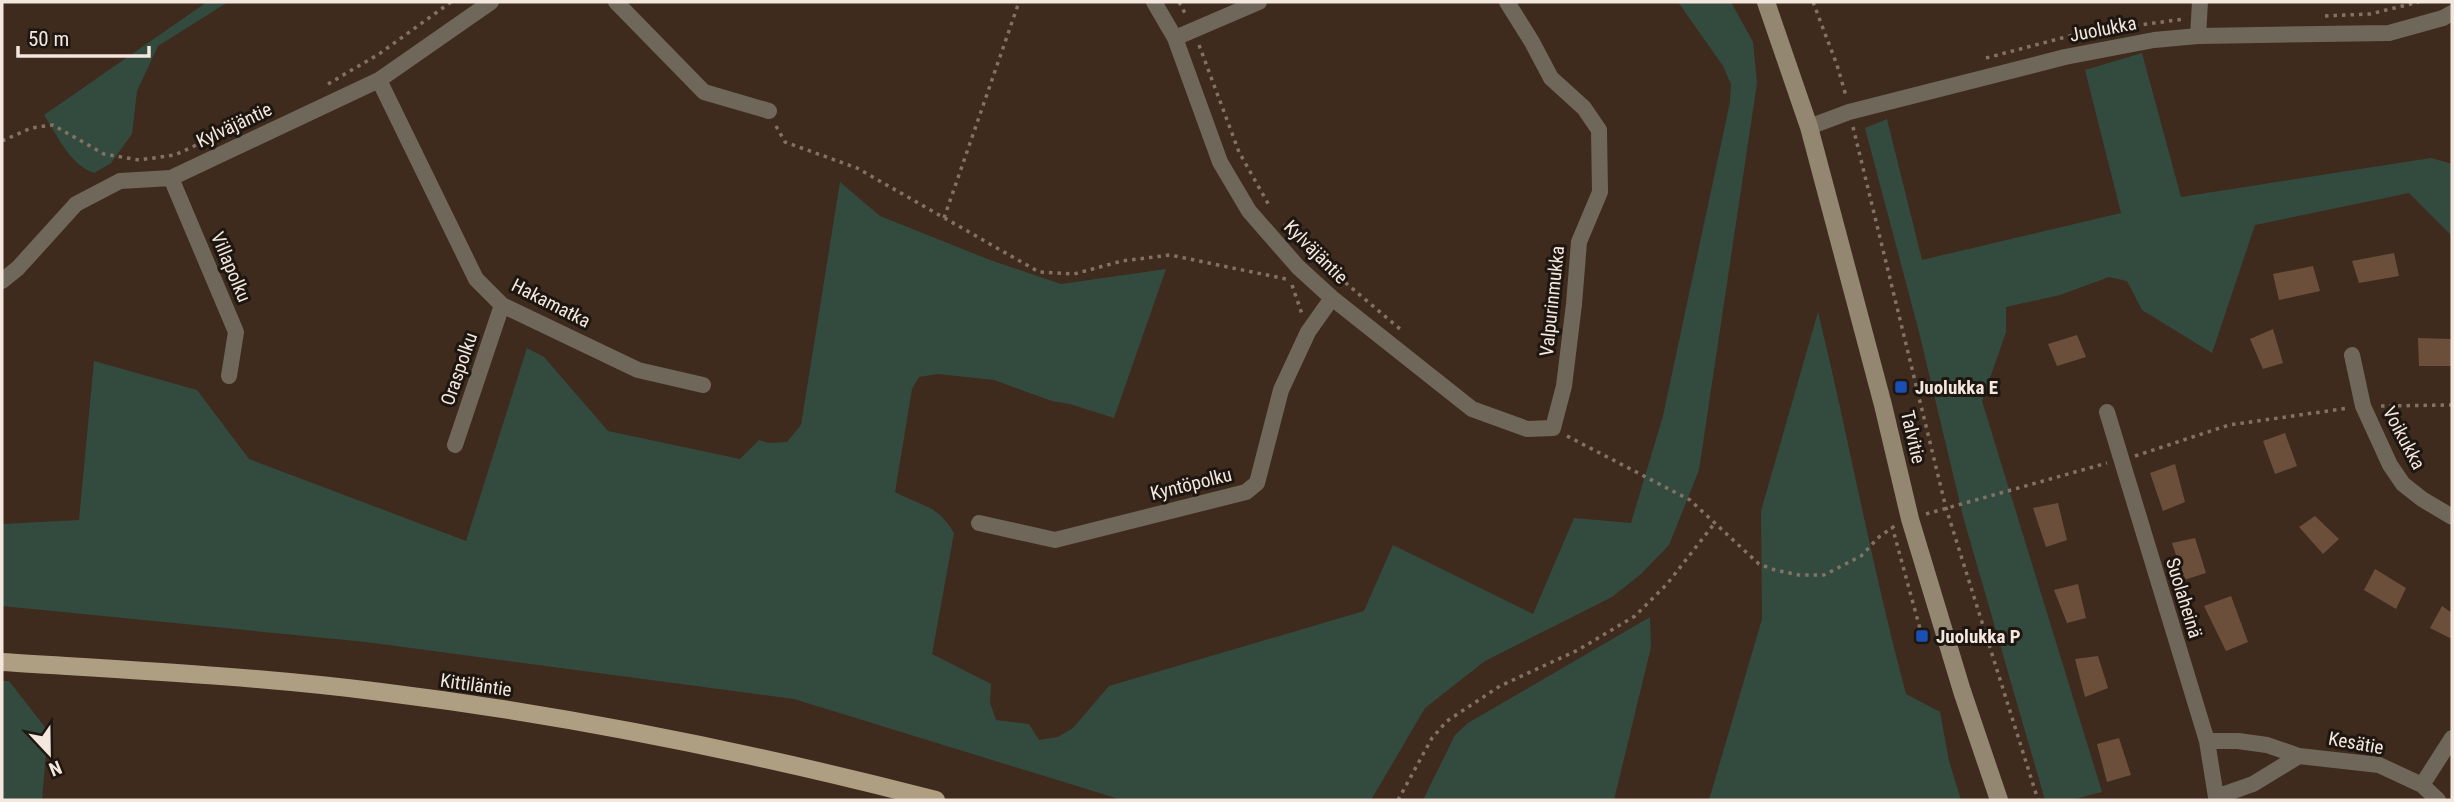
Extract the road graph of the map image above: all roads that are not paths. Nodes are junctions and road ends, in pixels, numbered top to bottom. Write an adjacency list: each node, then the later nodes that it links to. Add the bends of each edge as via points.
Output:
1 (491, 2): 11 (street, Kylväjäntie)
2 (616, 2): 12 (street, via 704,92)
3 (1154, 2): 10 (street, Kylväjäntie)
4 (1259, 2): 10 (street)
5 (1507, 2): 22 (street, Valpurinmukka, via 1551,78 1584,108 1599,130 1600,192 1578,243 1564,386)
6 (1766, 2): 13 (street, Talvitie)
7 (2200, 2): 9 (street)
8 (2452, 13): 9 (street, Juolukka, via 2389,33)
9 (2198, 36): 13 (street, Juolukka, via 2065,57 1849,112)
10 (1175, 37): 16 (street, Kylväjäntie, via 1220,162 1249,211)
11 (379, 80): 14 (street, Kylväjäntie); 17 (street, Hakamatka, via 476,279)
12 (769, 111)
13 (1809, 127): 33 (street, Talvitie, via 1910,519)
14 (171, 178): 15 (street, Kylväjäntie, via 120,181 76,204); 19 (street, Villapolku, via 236,332)
15 (2, 281)
16 (1332, 298): 22 (street, Kylväjäntie, via 1472,409 1527,429); 25 (street, Kyntöpolku, via 1308,331 1281,390 1257,483 1246,492 1055,540)
17 (502, 305): 20 (street, Hakamatka, via 638,370); 23 (street, Oraspolku)
18 (2352, 355): 24 (street, Voikukka, via 2364,406 2390,465 2403,484)
19 (229, 376)
20 (703, 384)
21 (2107, 412): 28 (street, Suolaheinä)
22 (1553, 428)
23 (455, 445)
24 (2452, 517)
25 (979, 523)
26 (2, 662): 32 (main road, Kittiläntie, via 381,692 716,749)
27 (2452, 738): 30 (street)
28 (2207, 741): 29 (street, Kesätie, via 2267,745); 31 (street, Suolaheinä)
29 (2299, 756): 30 (street, Kesätie, via 2379,765); 31 (street, Kesätie, via 2253,784)
30 (2422, 785): 34 (street, Kesätie)
31 (2216, 797)
32 (936, 800)
33 (1998, 800)
34 (2438, 800)

